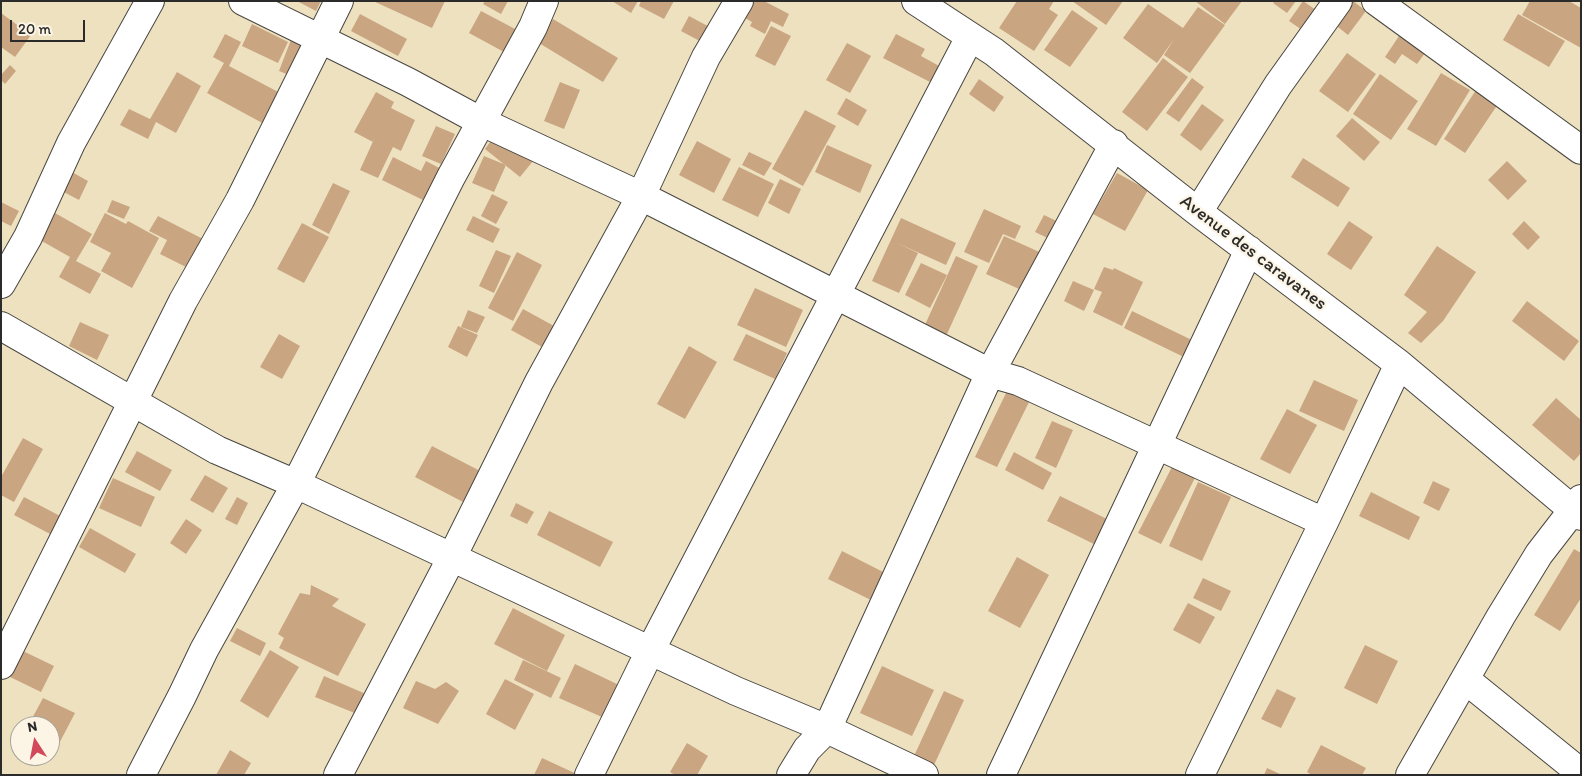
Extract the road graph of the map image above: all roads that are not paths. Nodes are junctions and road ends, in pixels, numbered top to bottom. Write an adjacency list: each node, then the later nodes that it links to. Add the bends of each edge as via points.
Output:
1 (150, 1): 17 (street, via 71,143 28,236)
2 (243, 1): 10 (street)
3 (339, 1): 10 (street)
4 (544, 1): 11 (street)
5 (739, 1): 14 (street, via 706,57)
6 (916, 1): 9 (street, Avenue des caravanes)
7 (1338, 1): 15 (street, via 1278,85)
8 (1376, 1): 13 (street)
9 (970, 37): 12 (street, Avenue des caravanes); 18 (street)
10 (320, 38): 11 (street); 22 (street, via 240,200 183,301)
11 (482, 122): 14 (street); 24 (street)
12 (1114, 144): 15 (street, Avenue des caravanes); 21 (street)
13 (1581, 150)
14 (641, 196): 18 (street); 27 (street, via 539,382)
15 (1198, 212): 16 (street, Avenue des caravanes)
16 (1249, 250): 20 (street, Avenue des caravanes); 23 (street)
17 (1, 284)
18 (837, 294): 21 (street); 28 (street)
19 (1, 326): 22 (street)
20 (1399, 364): 25 (street, Avenue des caravanes); 26 (street)
21 (990, 373): 23 (street, via 1018,381); 31 (street)
22 (133, 403): 24 (street, via 217,450); 29 (street)
23 (1157, 446): 26 (street); 38 (street)
24 (296, 484): 27 (street); 33 (street, via 204,650)
25 (1578, 508): 30 (street, via 1534,562)
26 (1324, 522): 39 (street)
27 (452, 557): 28 (street); 34 (street)
28 (650, 651): 31 (street); 35 (street)
29 (1, 665)
30 (1466, 680): 32 (street); 40 (street)
31 (827, 729): 36 (street, via 807,749); 37 (street)
32 (1581, 773)
33 (141, 775)
34 (338, 775)
35 (589, 775)
36 (791, 775)
37 (924, 775)
38 (1001, 775)
39 (1200, 775)
40 (1410, 775)

